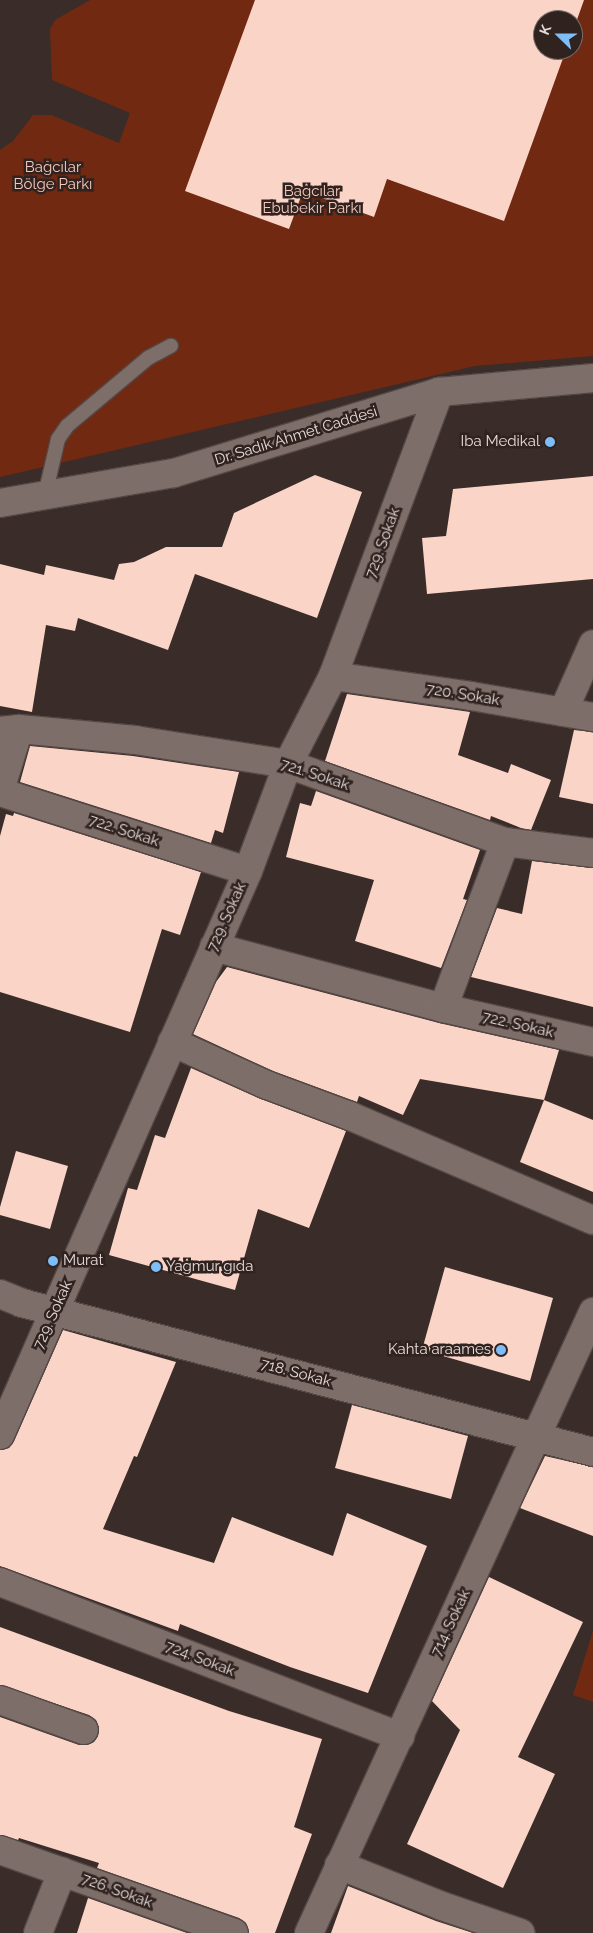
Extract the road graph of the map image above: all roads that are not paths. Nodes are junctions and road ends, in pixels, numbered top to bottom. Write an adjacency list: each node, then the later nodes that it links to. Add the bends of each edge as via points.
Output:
1 (171, 346): 4 (lane, via 148,358 67,426 58,439)
2 (593, 378): 3 (street, Dr. Sadık Ahmet Caddesi)
3 (439, 392): 4 (street, Dr. Sadık Ahmet Caddesi, via 174,473); 7 (street, 729. Sokak)
4 (45, 495): 5 (street, Dr. Sadık Ahmet Caddesi)
5 (0, 503)
6 (593, 644): 8 (street)
7 (333, 676): 8 (street, 720. Sokak); 11 (street, 729. Sokak)
8 (563, 712): 9 (street, 720. Sokak)
9 (593, 717)
10 (9, 730): 11 (street, 721. Sokak, via 135,740); 12 (street)
11 (288, 764): 13 (street, 721. Sokak); 15 (street, 729. Sokak)
12 (0, 791): 15 (street, 722. Sokak)
13 (505, 842): 14 (street, 721. Sokak); 17 (street)
14 (593, 853)
15 (248, 871): 16 (street, 729. Sokak)
16 (214, 947): 17 (street, 722. Sokak); 18 (street, 729. Sokak)
17 (443, 1008): 19 (street, 722. Sokak)
18 (172, 1042): 20 (street, via 267,1086 350,1116); 22 (street, 729. Sokak)
19 (593, 1042)
20 (593, 1220)
21 (0, 1294): 22 (street, 718. Sokak)
22 (55, 1310): 24 (street, 729. Sokak); 25 (street, 718. Sokak)
23 (593, 1312): 25 (street, 714. Sokak)
24 (0, 1436)
25 (536, 1436): 26 (street, 718. Sokak); 30 (street, 714. Sokak)
26 (593, 1452)
27 (0, 1582): 30 (street, 724. Sokak)
28 (0, 1700): 29 (street)
29 (84, 1730)
30 (400, 1736): 32 (street, 714. Sokak)
31 (0, 1850): 33 (street, 726. Sokak)
32 (339, 1865): 36 (street, 714. Sokak); 37 (street)
33 (62, 1872): 34 (street); 35 (street, 726. Sokak)
34 (38, 1933)
35 (234, 1933)
36 (309, 1933)
37 (521, 1933)

